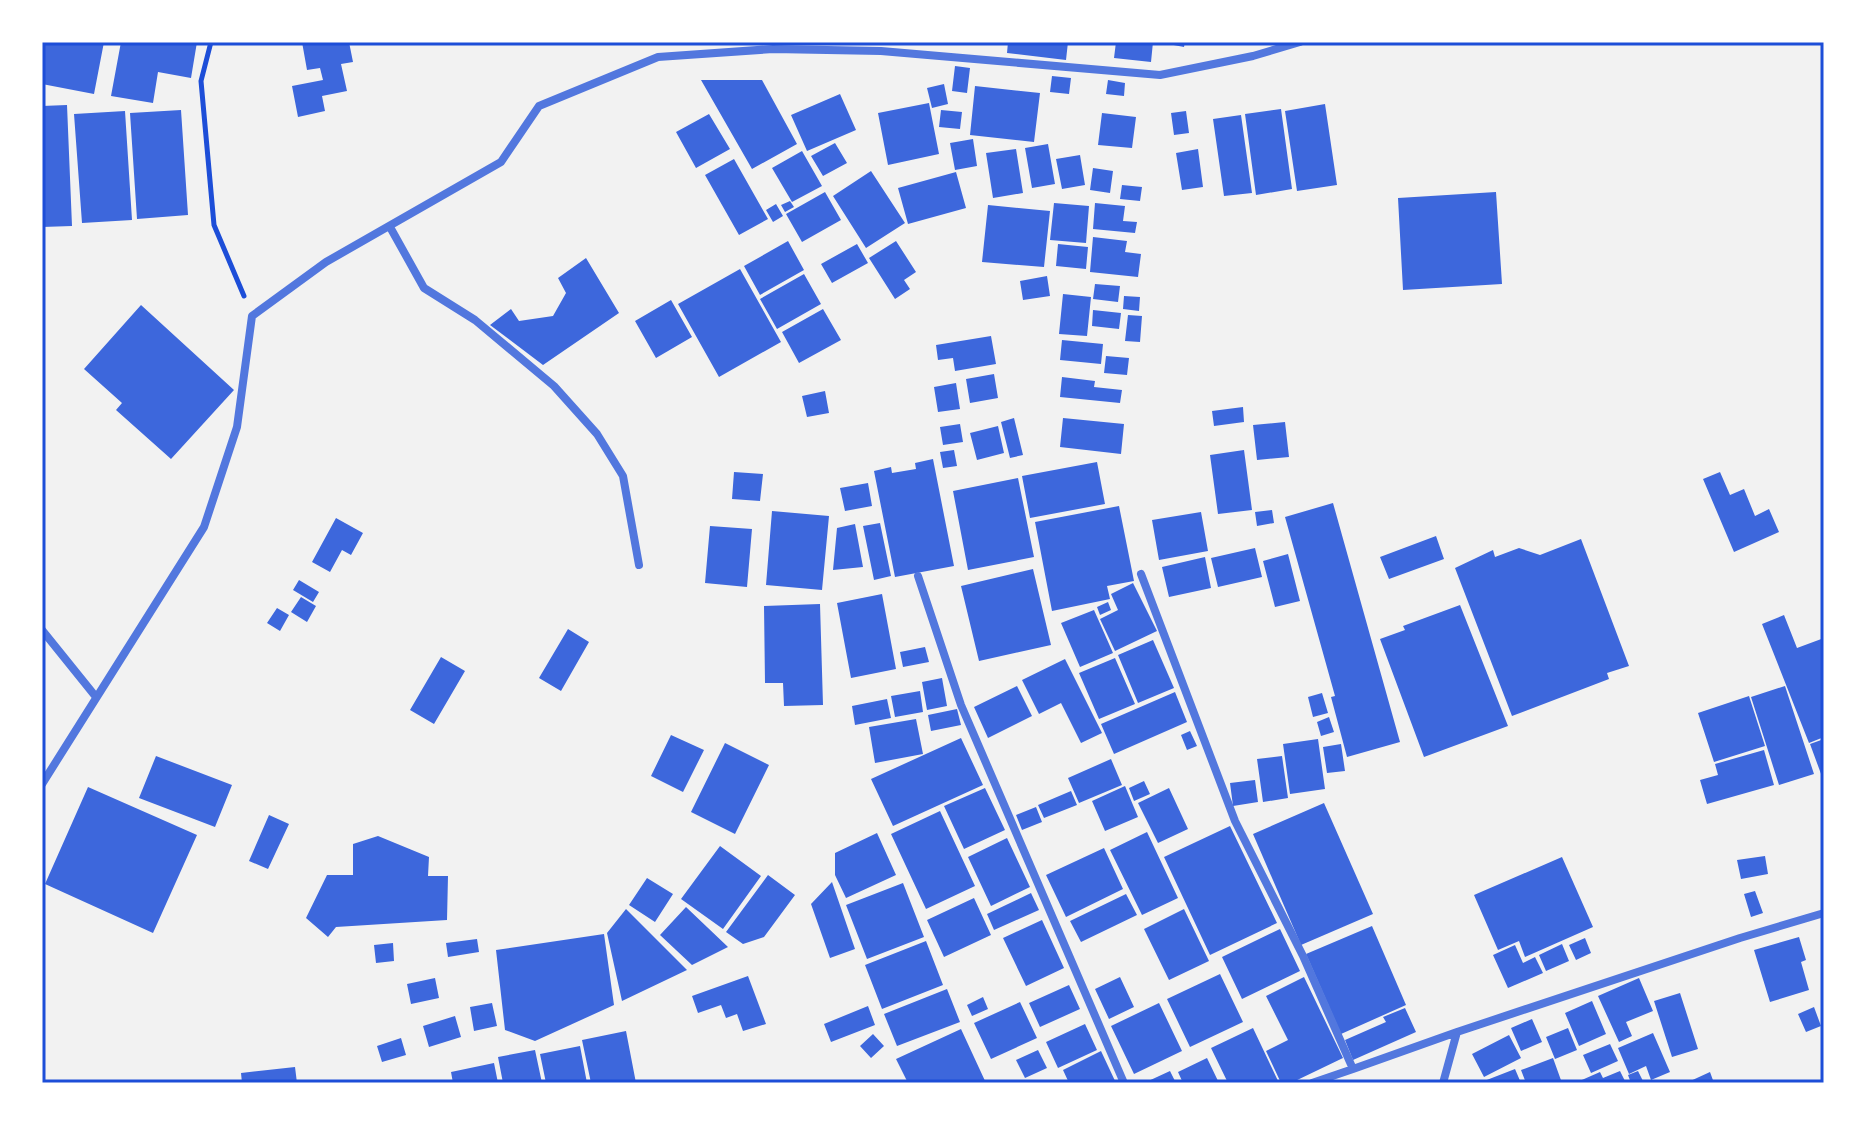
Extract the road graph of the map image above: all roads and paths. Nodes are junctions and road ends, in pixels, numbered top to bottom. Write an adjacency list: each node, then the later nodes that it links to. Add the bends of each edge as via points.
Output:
1 (211, 42): 4 (path, via 201,81 214,225)
2 (1300, 42): 3 (street, via 1160,75 881,51 773,49 658,57 539,106 501,162)
3 (390, 227): 4 (street, via 326,262); 5 (street, via 424,288 475,320 543,376 597,434 623,476)
4 (252, 316): 9 (street, via 237,427 204,527)
5 (639, 565)
6 (1141, 574): 13 (street, via 1235,821)
7 (918, 576): 14 (street, via 961,705)
8 (42, 630): 9 (street)
9 (96, 697): 10 (street)
10 (42, 784)
11 (1824, 913): 12 (street)
12 (1457, 1032): 13 (street); 16 (street)
13 (1353, 1069): 15 (street)
14 (1124, 1083)
15 (1312, 1083)
16 (1443, 1083)

